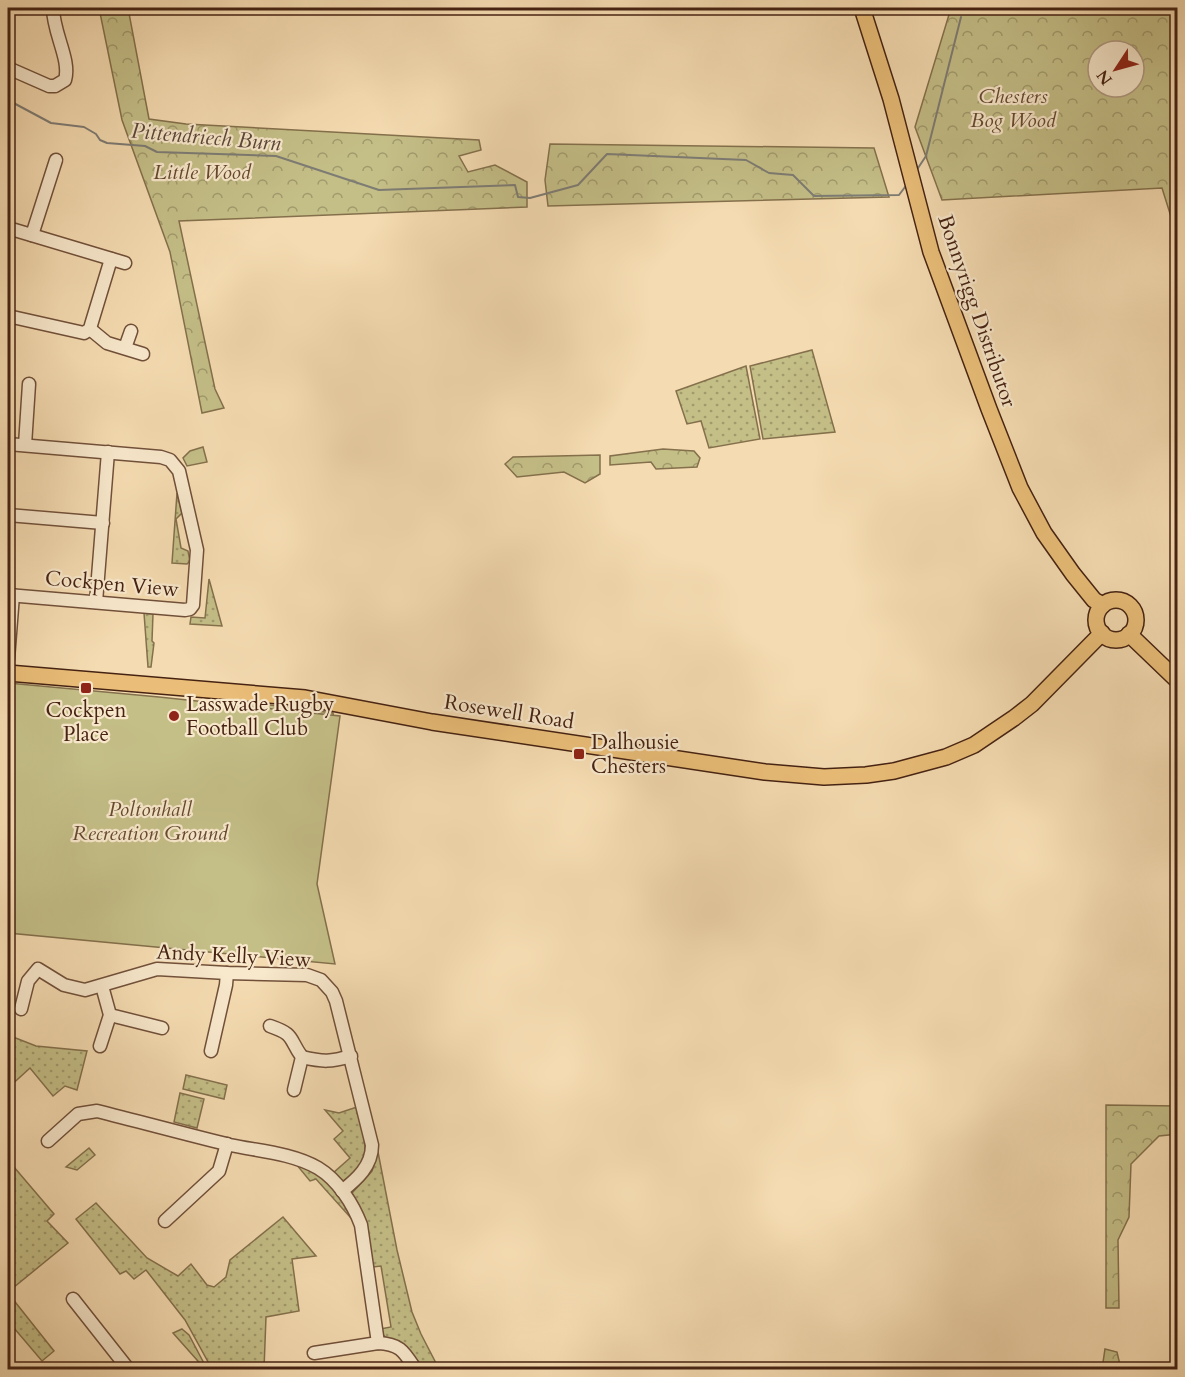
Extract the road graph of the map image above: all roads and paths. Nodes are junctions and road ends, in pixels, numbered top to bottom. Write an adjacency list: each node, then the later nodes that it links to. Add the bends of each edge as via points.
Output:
1 (53, 8): 3 (street, via 67,64 65,80 49,86)
2 (862, 8): 22 (main road, Bonnyrigg Distributor, via 891,99 931,252 988,409 1044,533 1094,600)
3 (8, 68)
4 (56, 160): 6 (street)
5 (8, 228): 6 (street)
6 (32, 236): 7 (street)
7 (111, 259): 8 (street); 10 (street)
8 (125, 263)
9 (8, 316): 10 (street, via 78,333)
10 (90, 329): 12 (street, via 107,342)
11 (131, 331): 12 (street)
12 (125, 348): 13 (street)
13 (143, 354)
14 (29, 384): 16 (street)
15 (8, 444): 16 (street)
16 (25, 446): 17 (street)
17 (108, 452): 19 (street); 21 (street, Cockpen View, via 160,457 174,463 179,471 197,550 193,605 190,609)
18 (8, 515): 19 (street)
19 (103, 524): 21 (street)
20 (10, 595): 21 (street, Cockpen View); 25 (street)
21 (96, 602)
22 (1103, 605): 23 (main road, via 1096,622); 24 (main road, via 1115,600 1128,604 1136,622)
23 (1102, 633): 24 (main road, via 1118,639); 26 (main road, Rosewell Road, via 1032,704 974,745 894,771 824,777 765,772 432,722 305,698)
24 (1130, 634): 27 (main road)
25 (8, 658)
26 (8, 673)
27 (1178, 681)
28 (226, 973): 29 (street, Andy Kelly View, via 157,969); 35 (street, via 226,985 213,1019); 36 (street, Andy Kelly View, via 307,975 321,980 336,1001)
29 (102, 986): 30 (street, Andy Kelly View, via 86,990 64,985 38,969 28,981); 31 (street)
30 (21, 1009)
31 (110, 1015): 33 (street); 34 (street)
32 (270, 1026): 37 (street, via 287,1032)
33 (162, 1028)
34 (100, 1046)
35 (211, 1051)
36 (351, 1056): 37 (street, via 331,1062); 41 (street, Andy Kelly View, via 372,1153 366,1167)
37 (302, 1057): 38 (street)
38 (294, 1089)
39 (48, 1141): 40 (street, via 78,1114 96,1111)
40 (227, 1144): 41 (street, via 303,1160); 42 (street, via 219,1170)
41 (342, 1191): 44 (street, via 361,1225)
42 (165, 1221)
43 (73, 1299): 46 (street)
44 (378, 1343): 45 (street); 47 (street, via 403,1350)
45 (314, 1353)
46 (129, 1370)
47 (416, 1370)

